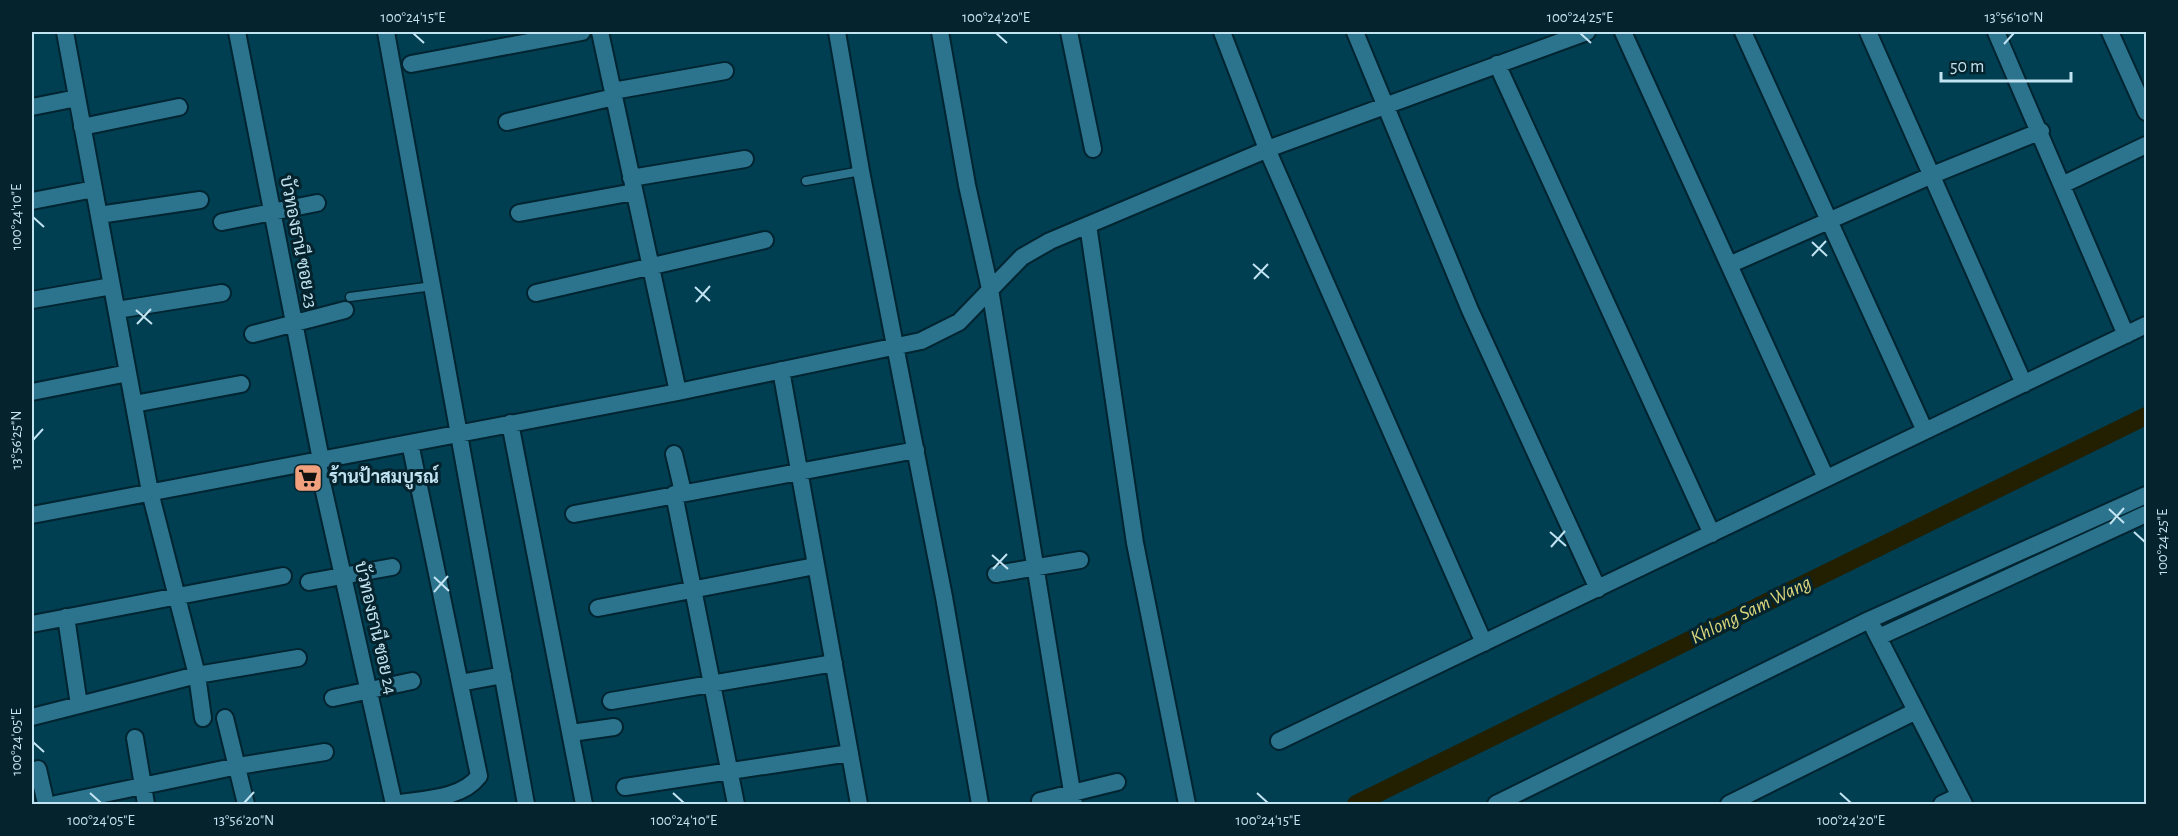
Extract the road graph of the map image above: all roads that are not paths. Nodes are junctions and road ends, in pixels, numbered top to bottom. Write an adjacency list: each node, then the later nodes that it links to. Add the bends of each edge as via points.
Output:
1 (65, 32): 21 (street)
2 (237, 32): 42 (street, บัวทองธานี ซอย 23)
3 (386, 32): 52 (street)
4 (582, 32): 17 (street)
5 (600, 32): 20 (street)
6 (837, 32): 33 (street)
7 (940, 32): 53 (street)
8 (1070, 32): 30 (street)
9 (1222, 32): 31 (street)
10 (1355, 32): 22 (street)
11 (1587, 32): 18 (street)
12 (1623, 32): 50 (street)
13 (1743, 32): 45 (street)
14 (1868, 32): 34 (street)
15 (1996, 32): 28 (street)
16 (2110, 32): 25 (street)
17 (411, 64)
18 (1497, 64): 22 (street); 86 (street)
19 (725, 71): 20 (street)
20 (613, 94): 26 (street); 36 (street)
21 (77, 98): 23 (street); 27 (street)
22 (1384, 105): 31 (street); 95 (street, via 1470,310)
23 (32, 107)
24 (178, 107): 27 (street)
25 (2146, 112)
26 (507, 122)
27 (82, 127): 38 (street)
28 (2041, 131): 34 (street); 37 (street)
29 (2146, 145): 37 (street)
30 (1093, 149)
31 (1267, 149): 47 (street); 103 (street)
32 (745, 159): 36 (street)
33 (861, 171): 35 (lane); 63 (street)
34 (1930, 176): 45 (street); 67 (street)
35 (806, 181)
36 (633, 185): 43 (street); 49 (street)
37 (2062, 185): 62 (street)
38 (94, 189): 40 (street); 44 (street)
39 (200, 200): 44 (street)
40 (32, 201)
41 (317, 203): 42 (street)
42 (272, 213): 46 (street); 59 (street, บัวทองธานี ซอย 23)
43 (519, 213)
44 (99, 215): 51 (street)
45 (1828, 221): 50 (street); 72 (street)
46 (222, 222)
47 (1088, 225): 53 (street, via 1022,257); 144 (street, via 1135,543)
48 (765, 240): 49 (street)
49 (649, 265): 55 (street); 69 (street)
50 (1729, 265): 79 (street)
51 (112, 286): 56 (street); 58 (street)
52 (434, 286): 57 (lane); 73 (street)
53 (990, 289): 63 (street, via 959,322 921,341); 90 (street)
54 (222, 293): 58 (street)
55 (536, 293)
56 (32, 300)
57 (348, 304): 59 (street)
58 (117, 310): 65 (street)
59 (294, 322): 61 (street); 77 (street, บัวทองธานี ซอย 23)
60 (2146, 325): 62 (street)
61 (253, 334)
62 (2126, 335): 67 (street)
63 (894, 347): 64 (street); 75 (street)
64 (781, 370): 69 (street); 78 (street)
65 (128, 373): 68 (street); 70 (street)
66 (241, 384): 70 (street)
67 (2024, 384): 72 (street)
68 (32, 392)
69 (678, 392): 71 (street)
70 (134, 404): 80 (street)
71 (510, 423): 73 (street); 120 (street)
72 (1924, 430): 79 (street)
73 (461, 433): 74 (street); 107 (street)
74 (410, 443): 77 (street); 109 (street)
75 (916, 450): 78 (street); 143 (street)
76 (674, 454): 81 (street)
77 (319, 460): 80 (street); 93 (street, บัวทองธานี ซอย 24)
78 (798, 470): 81 (street); 88 (street)
79 (1826, 478): 86 (street)
80 (150, 492): 85 (street); 97 (street)
81 (678, 493): 83 (street); 96 (street)
82 (2146, 495): 100 (street)
83 (574, 514)
84 (2146, 514): 102 (street)
85 (32, 515)
86 (1712, 534): 95 (street)
87 (1080, 560): 90 (street)
88 (816, 566): 96 (street); 105 (street)
89 (392, 567): 93 (street)
90 (1036, 568): 91 (street); 131 (street)
91 (996, 574)
92 (283, 576): 97 (street)
93 (343, 576): 94 (street); 111 (street, บัวทองธานี ซอย 24)
94 (309, 582)
95 (1598, 589): 103 (street)
96 (694, 590): 98 (street); 110 (street)
97 (177, 596): 99 (street); 106 (street)
98 (598, 608)
99 (66, 616): 101 (street); 114 (street)
100 (1869, 620): 102 (street); 145 (street)
101 (32, 624)
102 (1879, 637): 115 (street)
103 (1484, 644): 122 (street)
104 (298, 658): 106 (street)
105 (834, 663): 110 (street); 124 (street)
106 (197, 675): 114 (street); 117 (street)
107 (503, 675): 109 (street); 139 (street)
108 (412, 681): 111 (street)
109 (460, 683): 138 (street, via 479,776 471,787 458,792)
110 (710, 684): 113 (street); 127 (street)
111 (370, 691): 112 (street); 138 (street, บัวทองธานี ซอย 24)
112 (333, 698)
113 (611, 701)
114 (79, 705): 116 (street)
115 (1916, 711): 132 (street); 146 (street)
116 (32, 717)
117 (203, 718)
118 (225, 718): 125 (street)
119 (614, 727): 120 (street)
120 (571, 733): 140 (street)
121 (135, 738): 129 (street)
122 (1279, 741)
123 (325, 752): 125 (street)
124 (850, 753): 127 (street); 142 (street)
125 (238, 766): 129 (street); 137 (street)
126 (38, 769): 134 (street)
127 (729, 772): 130 (street); 141 (street)
128 (1117, 782): 131 (street)
129 (142, 787): 135 (street); 136 (street)
130 (625, 788)
131 (1074, 799): 133 (street)
132 (1961, 800): 147 (street)
133 (1040, 801)
134 (46, 804)
135 (56, 804)
136 (146, 804)
137 (246, 804)
138 (394, 804)
139 (526, 804)
140 (584, 804)
141 (736, 804)
142 (859, 804)
143 (980, 804)
144 (1187, 804)
145 (1496, 804)
146 (1729, 804)
147 (1942, 804)

